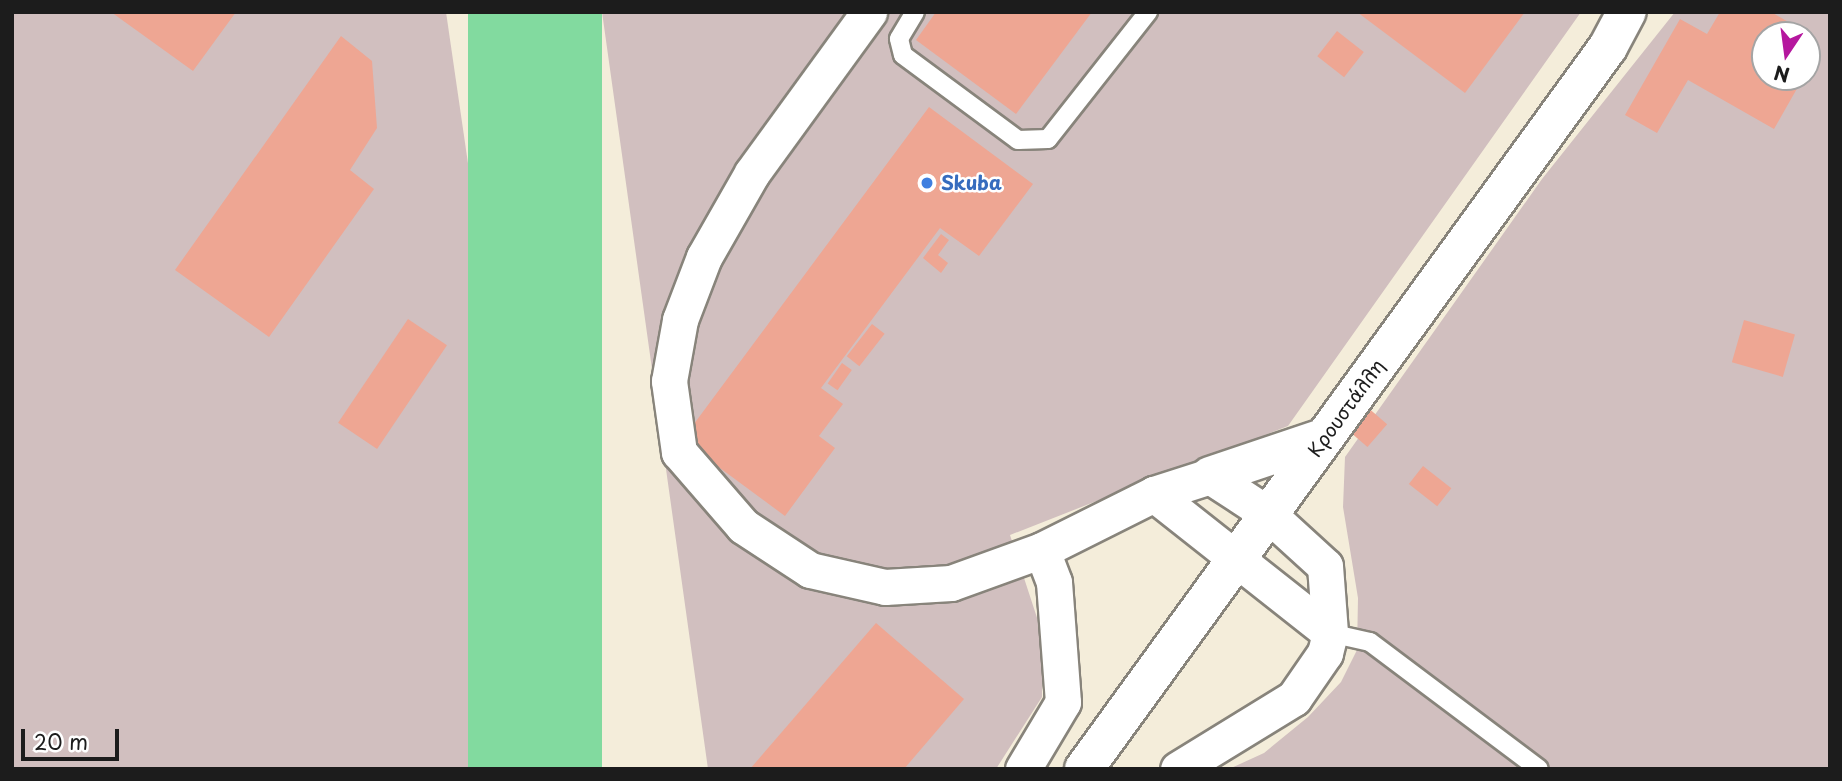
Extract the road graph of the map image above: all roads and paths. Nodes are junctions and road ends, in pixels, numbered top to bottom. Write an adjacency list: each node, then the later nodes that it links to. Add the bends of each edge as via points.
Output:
1 (869, 12): 11 (street, via 751,173 704,257 680,320 669,382 679,452 743,526 810,570 885,587 951,583)
2 (915, 12): 3 (lane, via 899,39 903,55 1018,140 1048,139)
3 (1148, 12)
4 (1627, 12): 6 (street, Κρουστάλλη)
5 (1641, 12): 6 (street, Κρουστάλλη)
6 (1608, 47): 7 (street, Κρουστάλλη)
7 (1323, 438): 8 (street); 10 (street, Κρουστάλλη)
8 (1210, 475): 9 (street); 10 (street)
9 (1154, 494): 11 (street); 12 (street)
10 (1268, 514): 12 (street, Κρουστάλλη); 13 (street, via 1325,566)
11 (1042, 550): 14 (street, via 1054,582 1063,702)
12 (1236, 558): 13 (street); 15 (street, Κρουστάλλη)
13 (1331, 633): 16 (street, via 1325,653 1294,698); 17 (lane, via 1370,642)
14 (1023, 769)
15 (1084, 769)
16 (1178, 769)
17 (1539, 769)

